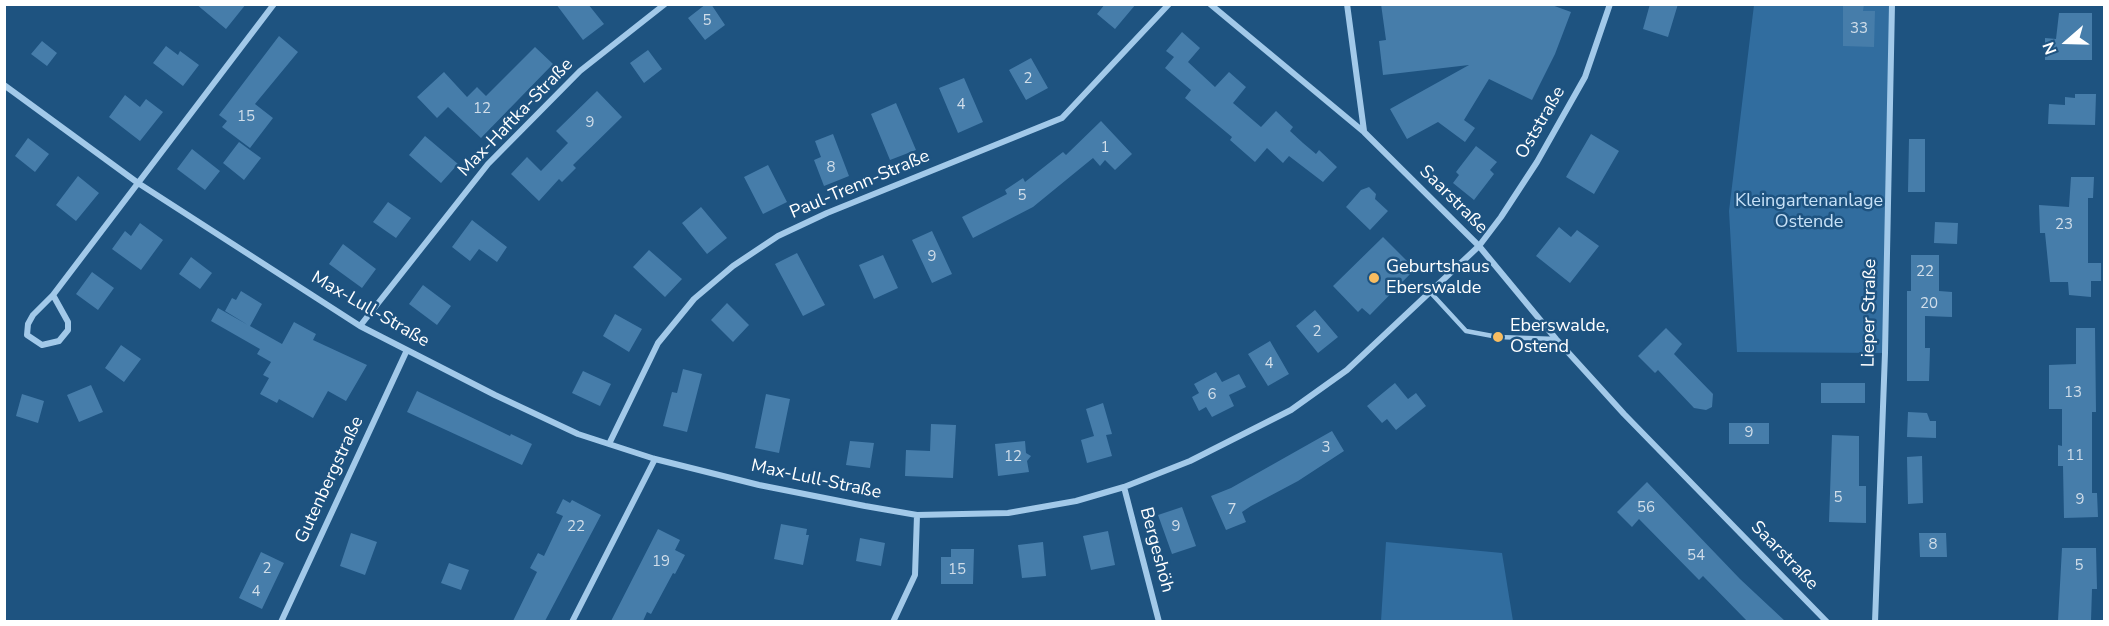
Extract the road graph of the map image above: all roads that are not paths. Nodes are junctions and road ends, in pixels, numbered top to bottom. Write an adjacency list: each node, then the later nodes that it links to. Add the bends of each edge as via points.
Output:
1 (274, 4): 10 (street)
2 (665, 4): 14 (street, Max-Haftka-Straße, via 580,71 488,164)
3 (1169, 4): 17 (street, Paul-Trenn-Straße, via 1062,118 827,213 778,236 733,266 694,299 658,343)
4 (1210, 4): 9 (street, Saarstraße)
5 (1347, 4): 9 (street)
6 (1610, 4): 11 (street, Oststraße, via 1586,77 1537,162)
7 (1892, 4): 26 (street, Lieper Straße)
8 (4, 85): 10 (street, Max-Lull-Straße)
9 (1364, 132): 11 (street, Saarstraße)
10 (138, 183): 13 (street); 14 (street, Max-Lull-Straße)
11 (1479, 246): 12 (street, Max-Lull-Straße); 15 (street, Saarstraße)
12 (1431, 293): 15 (lane, via 1466,331 1498,337); 19 (street, Max-Lull-Straße, via 1347,370 1291,410 1233,441)
13 (53, 295): 13 (street, via 68,322 68,330 59,341 42,345 27,335 28,324)
14 (360, 326): 16 (street, Max-Lull-Straße)
15 (1556, 339): 25 (street, Saarstraße)
16 (407, 350): 17 (street, Max-Lull-Straße, via 578,434); 21 (street, Gutenbergstraße)
17 (609, 444): 18 (street, Max-Lull-Straße)
18 (655, 459): 20 (street, Max-Lull-Straße, via 759,485); 22 (street)
19 (1124, 487): 20 (street, Max-Lull-Straße, via 1076,501 1008,513); 24 (street, Bergeshöh)
20 (917, 515): 23 (street, via 915,575)
21 (280, 621)
22 (572, 621)
23 (893, 621)
24 (1159, 621)
25 (1827, 621)
26 (1875, 621)

